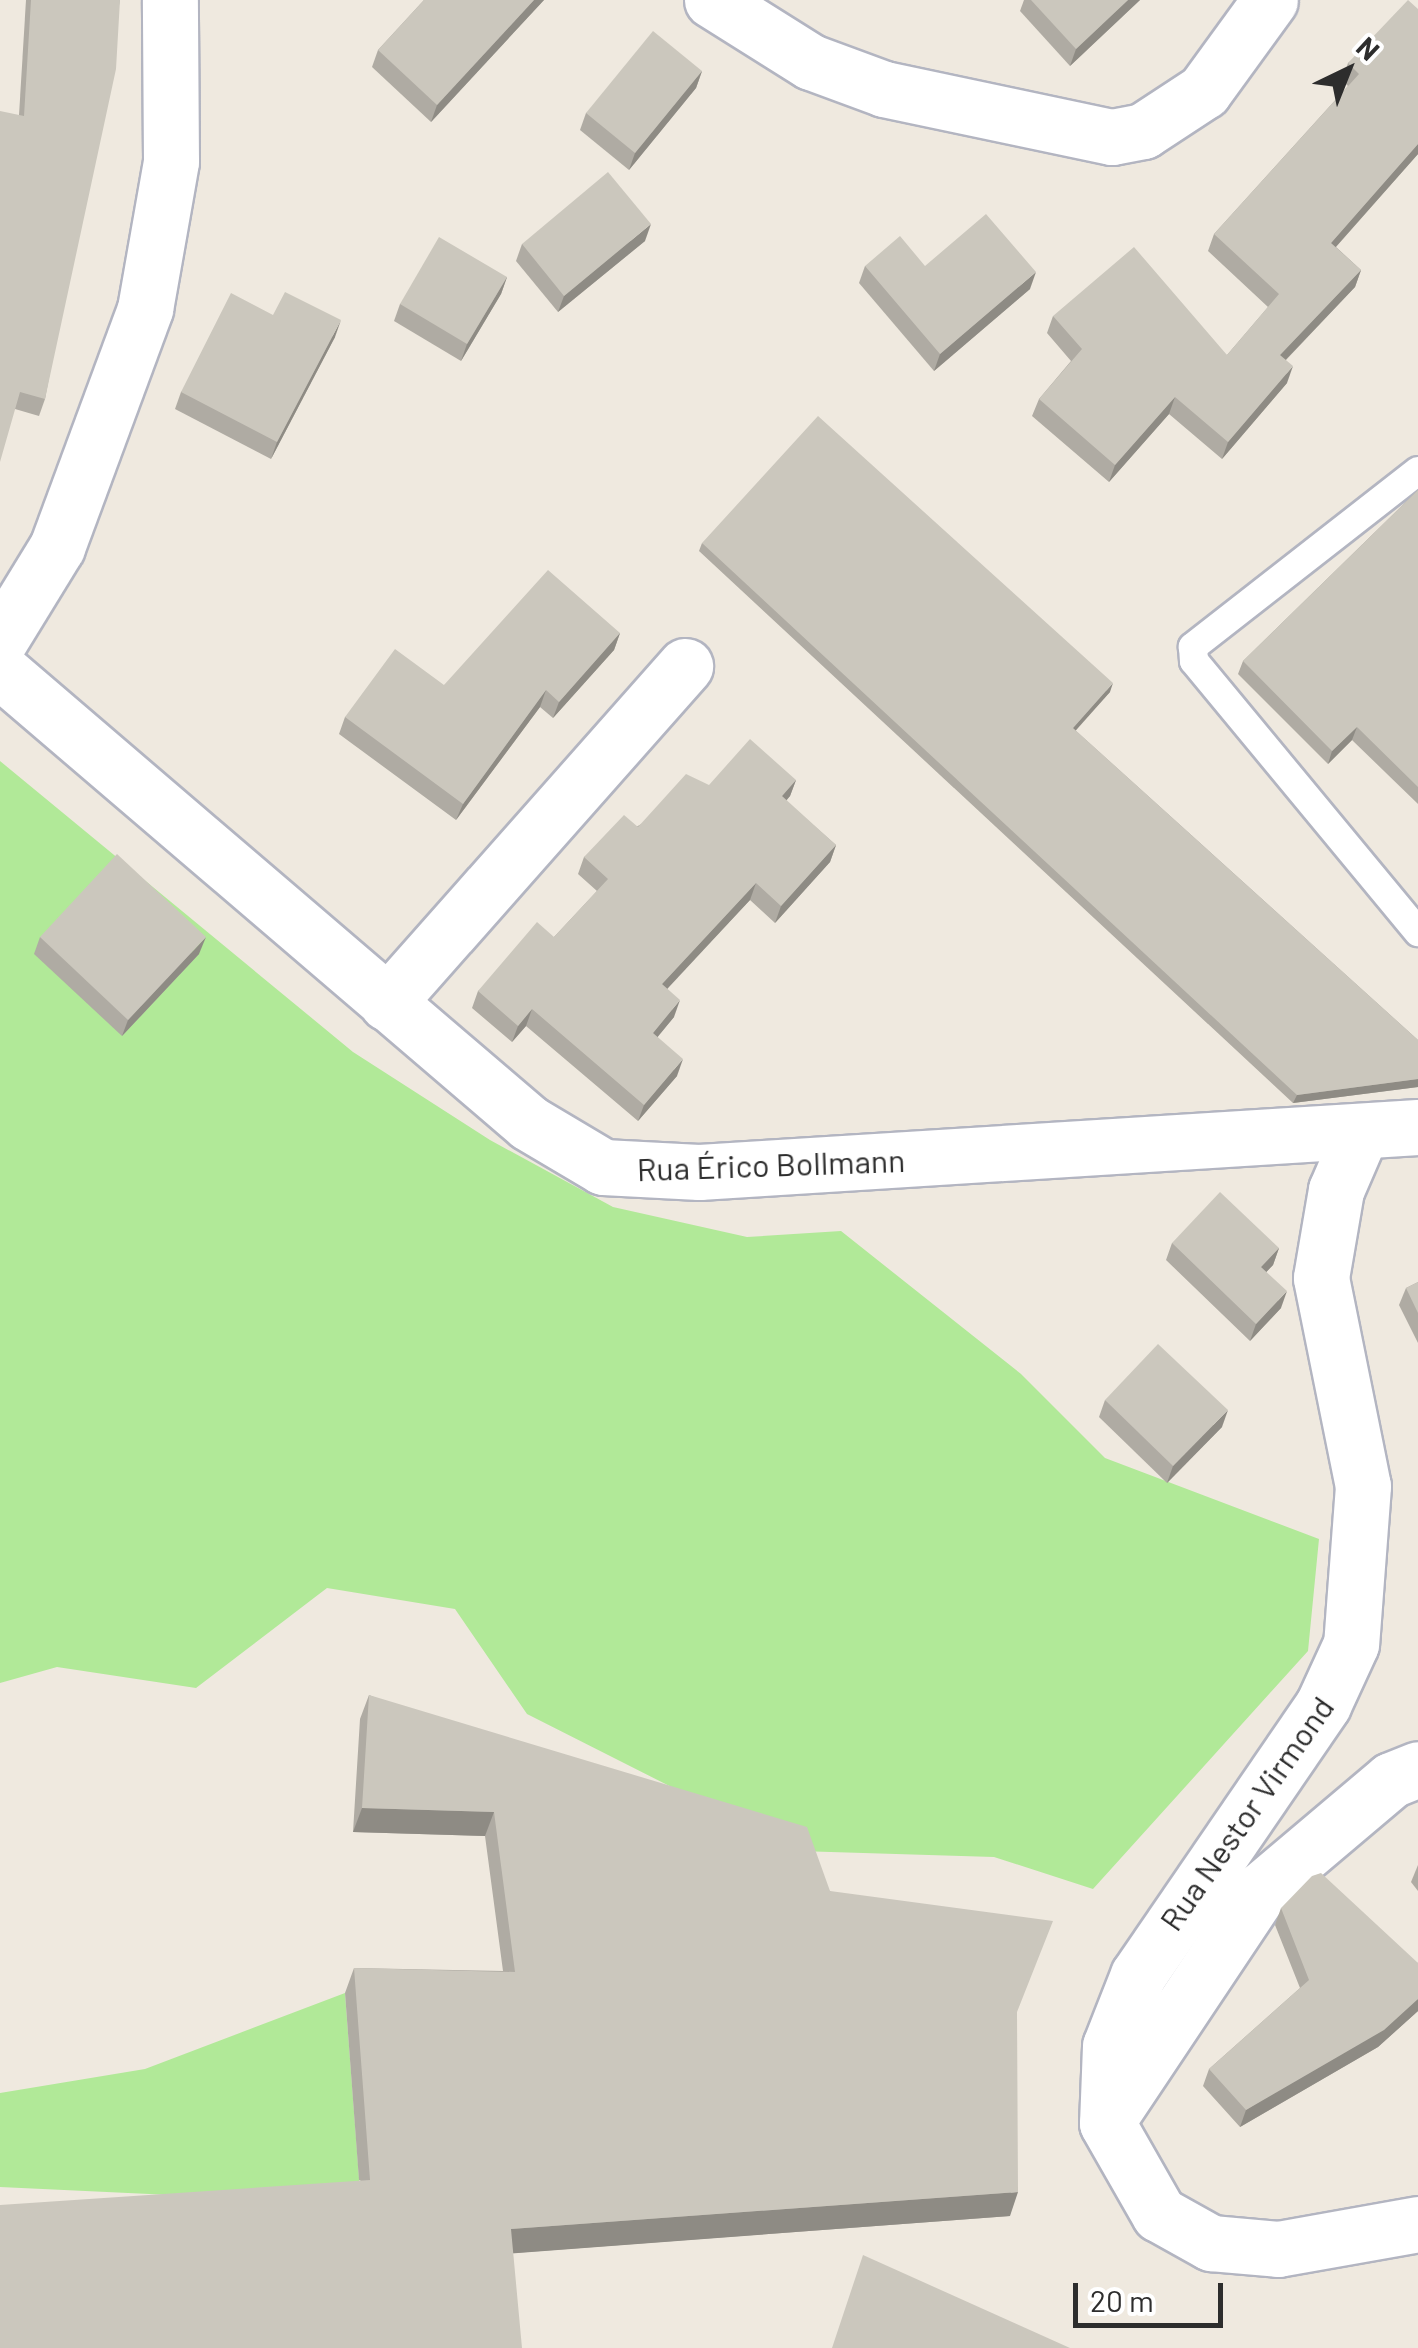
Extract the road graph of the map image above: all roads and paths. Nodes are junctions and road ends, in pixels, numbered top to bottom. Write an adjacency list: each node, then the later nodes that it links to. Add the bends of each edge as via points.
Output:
1 (170, 0): 5 (street, via 171,161 145,309 57,547)
2 (712, 0): 3 (street, via 811,62 884,90 1112,138 1143,131 1204,90)
3 (1270, 0)
4 (1418, 472): 8 (lane, via 1193,647 1194,661)
5 (0, 640)
6 (684, 666): 9 (street)
7 (0, 670): 9 (street, Rua Érico Bollmann)
8 (1418, 932)
9 (386, 1004): 11 (street, Rua Érico Bollmann, via 566,1149 648,1173)
10 (1418, 1126): 11 (street, Rua Érico Bollmann)
11 (1361, 1132): 13 (street, Rua Nestor Virmond, via 1336,1190 1322,1278 1363,1486 1351,1644 1323,1705 1138,1976 1110,2046)
12 (1418, 1769): 13 (street, via 1391,1780 1262,1890)
13 (1107, 2123): 14 (street, via 1159,2214 1211,2242 1278,2249)
14 (1418, 2224)

